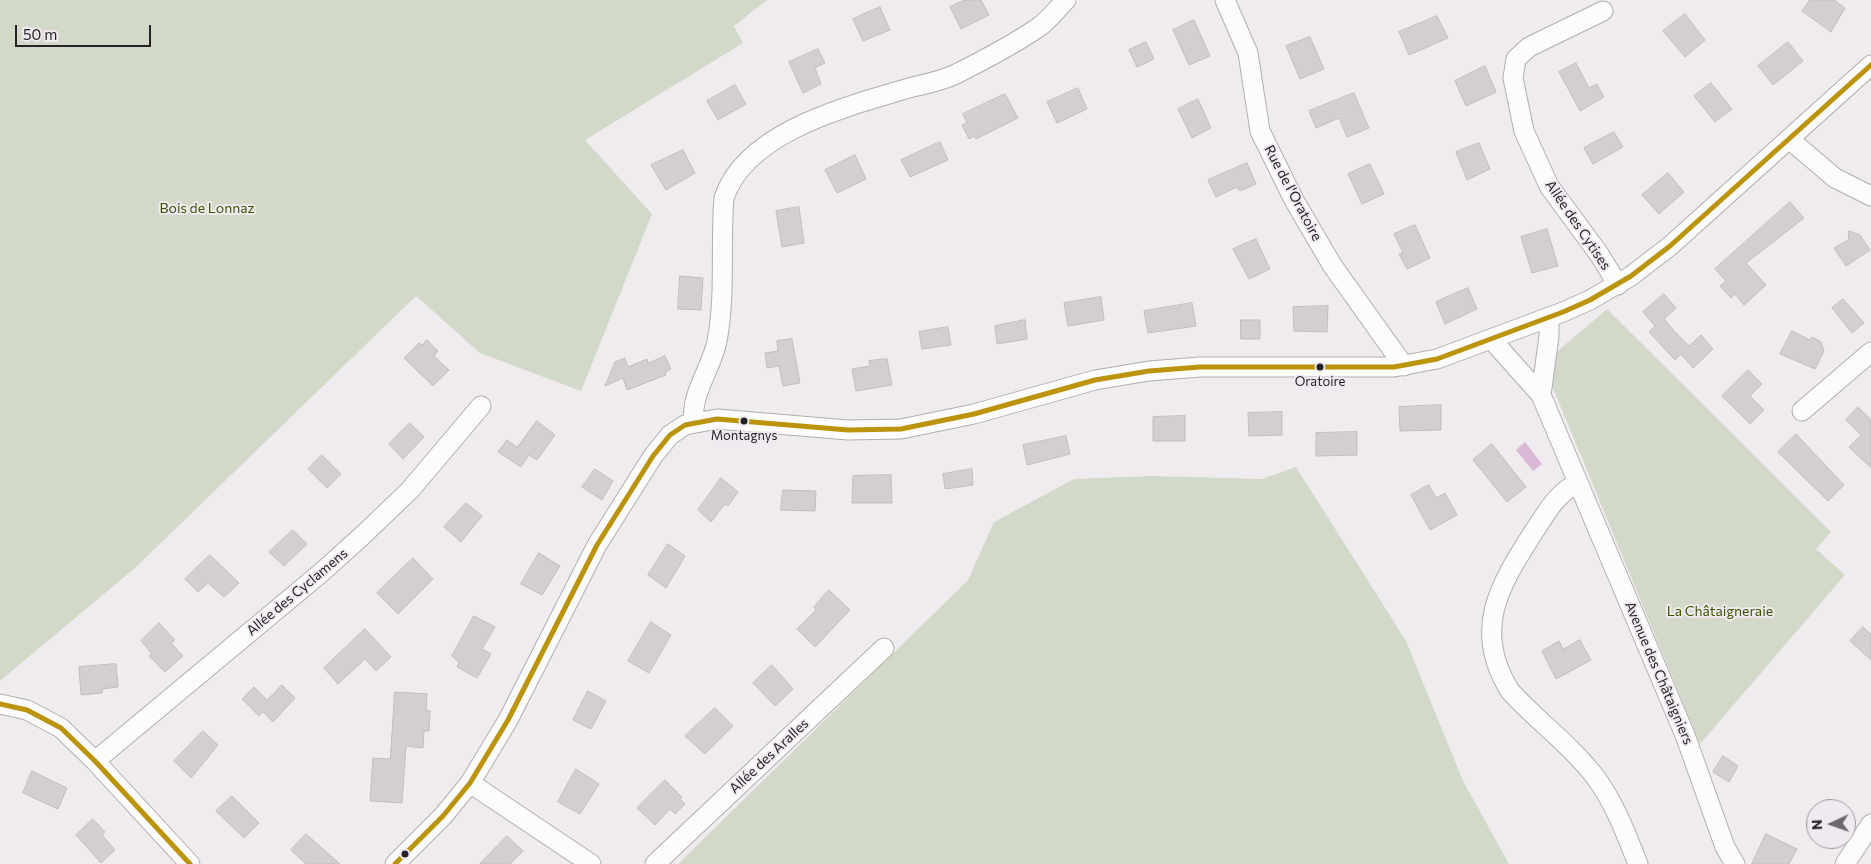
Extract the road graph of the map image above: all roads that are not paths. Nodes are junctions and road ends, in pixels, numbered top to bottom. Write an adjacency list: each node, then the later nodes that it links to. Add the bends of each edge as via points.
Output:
1 (1066, 0): 15 (street, via 1040,26 955,74 833,111 784,134 742,167 728,186 724,198 720,314 716,343 692,410)
2 (1225, 0): 11 (street, Rue de l'Oratoire, via 1248,54 1260,131 1294,200 1332,265)
3 (1603, 11): 7 (street, Allée des Cytises, via 1529,47 1516,59 1513,78 1524,131 1549,186)
4 (1871, 65): 5 (street)
5 (1789, 139): 6 (street, via 1835,178); 7 (street, via 1670,246)
6 (1871, 196)
7 (1618, 284): 8 (street)
8 (1549, 318): 9 (street); 12 (street)
9 (1492, 339): 11 (street, via 1437,359); 12 (street, Avenue des Châtaigniers)
10 (1871, 352): 14 (street)
11 (1404, 366): 15 (street, via 1166,369 1095,380 974,414 901,429 848,430 736,419)
12 (1541, 395): 16 (street, Avenue des Châtaigniers)
13 (481, 406): 19 (street, Allée des Cyclamens, via 410,490 363,536)
14 (1802, 411)
15 (694, 422): 20 (street, via 676,430 664,441 597,544 508,720)
16 (1578, 483): 26 (street, via 1558,496 1511,568 1492,614 1492,646 1510,690 1604,789); 27 (street, Avenue des Châtaigniers, via 1696,761 1725,847)
17 (884, 648): 25 (street, Allée des Aralles)
18 (0, 704): 19 (street, via 44,717 61,728)
19 (95, 761): 22 (street)
20 (470, 783): 23 (street, via 443,816); 24 (street)
21 (1871, 824): 28 (street)
22 (190, 864)
23 (395, 864)
24 (591, 864)
25 (655, 864)
26 (1638, 864)
27 (1735, 864)
28 (1845, 864)

